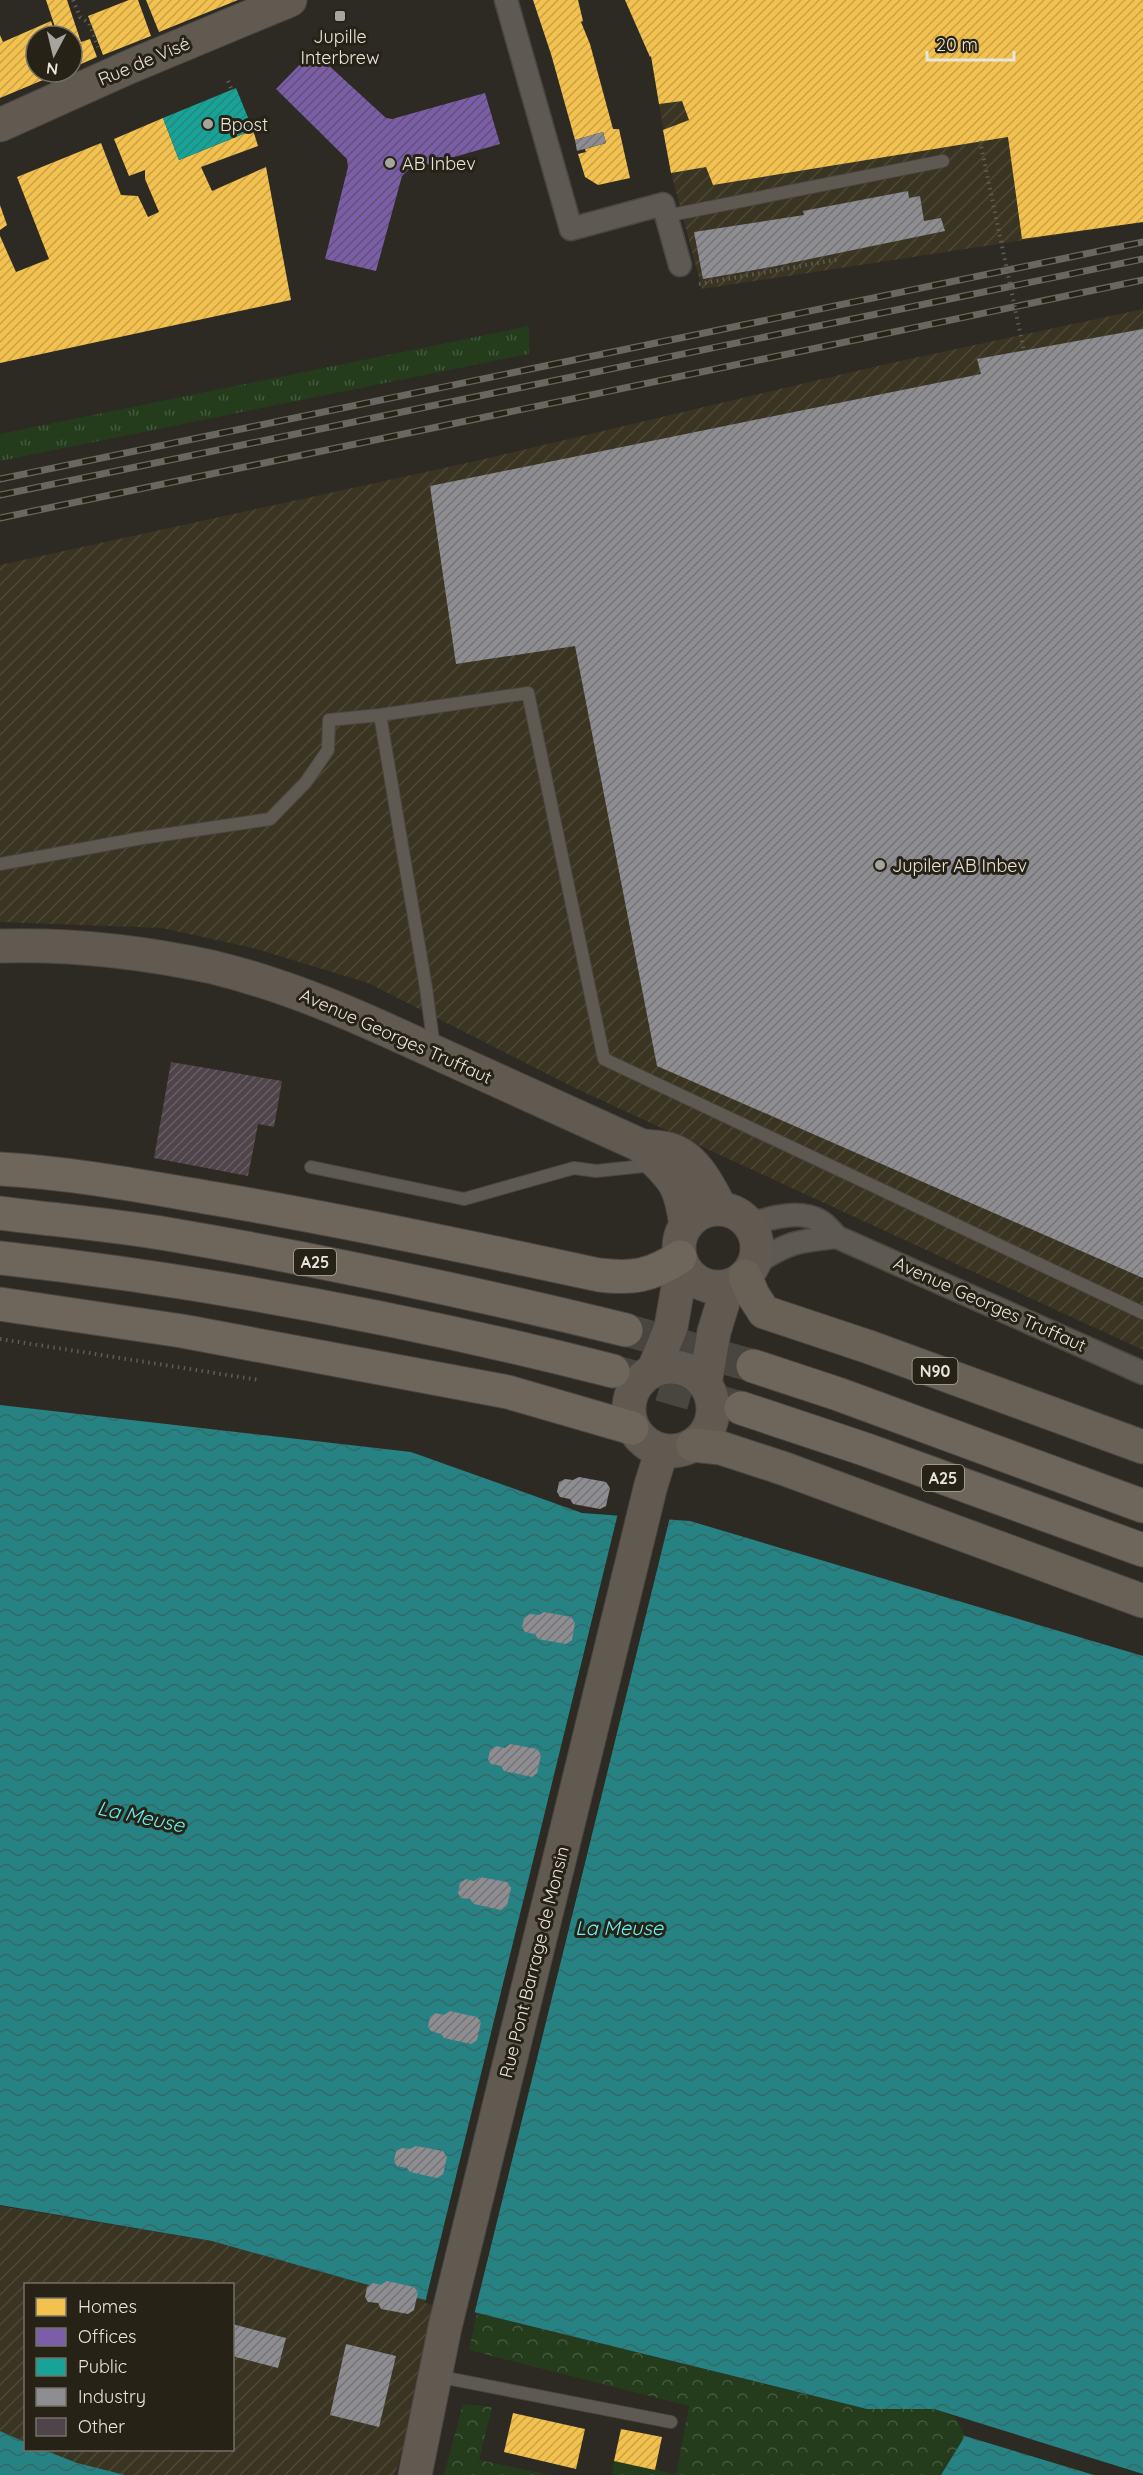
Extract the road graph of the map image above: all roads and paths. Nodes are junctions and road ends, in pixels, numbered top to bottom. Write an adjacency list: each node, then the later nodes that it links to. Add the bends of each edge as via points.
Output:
1 (73, 0): 4 (path, via 80,17 88,23)
2 (290, 0): 4 (street, Rue de Visé)
3 (506, 0): 10 (street, via 571,230 663,204)
4 (109, 76): 7 (street, Rue de Visé)
5 (228, 81): 6 (path)
6 (232, 90)
7 (0, 125)
8 (980, 141): 13 (path, bridge)
9 (943, 161): 10 (lane)
10 (666, 216): 12 (street)
11 (840, 259): 12 (path, via 681,287)
12 (680, 265)
13 (1024, 351)
14 (380, 715): 15 (lane, via 329,720 328,750 306,782 270,819); 17 (lane); 29 (lane, via 528,693 604,1059)
15 (0, 864)
16 (0, 946): 17 (street, Avenue Georges Truffaut, via 63,946 212,968 334,1006)
17 (435, 1052): 18 (street, Avenue Georges Truffaut)
18 (649, 1155): 19 (lane, via 646,1167 596,1171 574,1168 464,1199); 21 (street, Avenue Georges Truffaut, via 670,1149 686,1158); 25 (street, Avenue Georges Truffaut, via 679,1187 683,1201)
19 (311, 1167)
20 (0, 1169): 25 (highway, via 92,1178 248,1204 622,1278 658,1271)
21 (721, 1209): 23 (street, via 735,1212); 25 (street, via 701,1213)
22 (0, 1213): 30 (highway, A25, via 166,1234 490,1297)
23 (750, 1224): 24 (street, Avenue Georges Truffaut, via 772,1218 805,1217 819,1220); 27 (street, via 757,1254)
24 (837, 1237): 27 (street, Avenue Georges Truffaut, via 786,1244); 34 (street, Avenue Georges Truffaut)
25 (683, 1249): 27 (street, via 686,1270 702,1283 714,1287); 32 (street, Avenue Georges Truffaut, via 671,1327)
26 (0, 1258): 33 (highway, A25, via 160,1279 353,1313 490,1340)
27 (742, 1276): 35 (street, via 712,1340); 38 (main road, N90, via 764,1312)
28 (0, 1304): 37 (highway, via 182,1331 508,1392)
29 (1143, 1313)
30 (626, 1330)
31 (753, 1366): 40 (highway, A25)
32 (654, 1369): 35 (street, via 681,1367); 37 (street, via 636,1384 630,1395)
33 (614, 1371)
34 (1143, 1373)
35 (705, 1384): 39 (street, via 712,1397 710,1426 701,1438)
36 (741, 1408): 41 (highway, A25)
37 (632, 1428): 39 (street, via 648,1444)
38 (1143, 1447)
39 (677, 1448): 42 (main road, via 721,1448 785,1469); 43 (street, Rue Pont Barrage de Monsin, via 651,1485)
40 (1143, 1506)
41 (1143, 1550)
42 (1143, 1601)
43 (435, 2376): 44 (lane); 45 (street, Rue Pont Barrage de Monsin)
44 (671, 2422)
45 (415, 2475)

